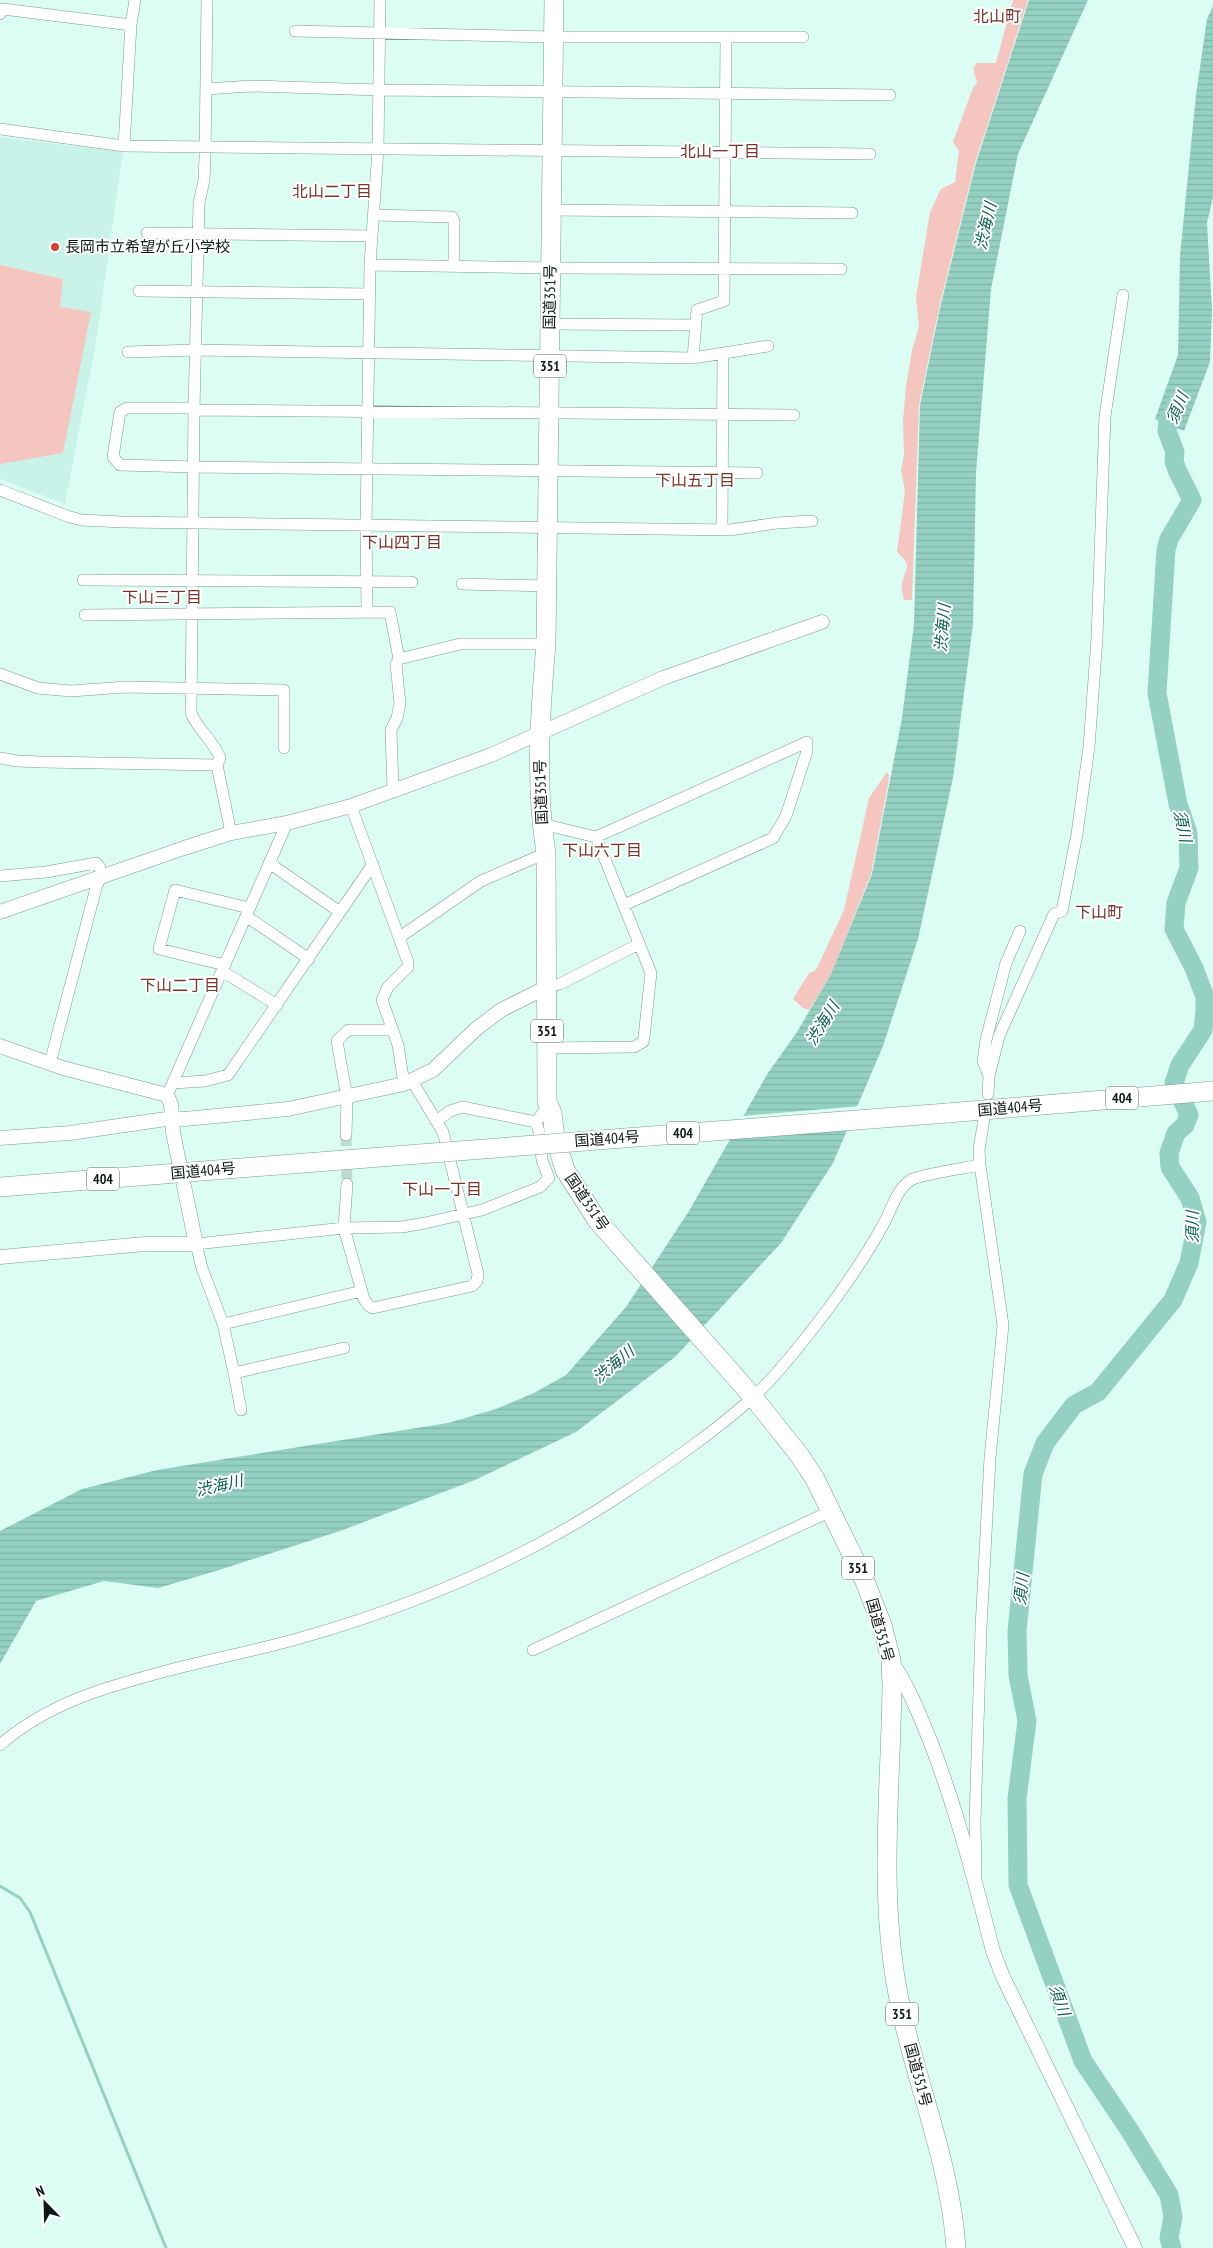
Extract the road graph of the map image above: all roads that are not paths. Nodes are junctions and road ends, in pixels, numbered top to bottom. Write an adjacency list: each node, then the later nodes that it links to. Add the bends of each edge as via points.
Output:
1 (135, 0): 6 (street)
2 (207, 0): 12 (street)
3 (380, 0): 8 (street)
4 (554, 0): 9 (highway, 国道351号 / 351)
5 (0, 14): 6 (street, via 3,9)
6 (131, 25): 18 (street)
7 (296, 31): 8 (street)
8 (380, 32): 9 (street); 13 (street)
9 (553, 36): 10 (street); 14 (highway, 国道351号 / 351)
10 (726, 37): 11 (street); 15 (street)
11 (803, 37)
12 (206, 88): 13 (street, via 251,86); 19 (street)
13 (379, 90): 14 (street); 20 (street)
14 (552, 92): 15 (street); 21 (highway, 国道351号 / 351)
15 (726, 94): 16 (street); 22 (street)
16 (890, 96)
17 (0, 129): 18 (street)
18 (124, 146): 19 (street)
19 (204, 146): 20 (street); 29 (street)
20 (378, 149): 21 (street); 27 (street)
21 (552, 151): 22 (street); 24 (highway, 国道351号 / 351)
22 (724, 152): 23 (street); 25 (street)
23 (870, 154)
24 (551, 210): 25 (street); 33 (highway, 国道351号 / 351)
25 (725, 213): 26 (street); 35 (street)
26 (852, 213)
27 (374, 215): 30 (street); 32 (street, via 452,216)
28 (147, 233): 29 (street)
29 (198, 234): 30 (street); 37 (street)
30 (372, 236): 31 (street)
31 (370, 265): 32 (street); 38 (street)
32 (454, 265): 33 (street)
33 (551, 268): 35 (street); 40 (highway, 国道351号 / 351)
34 (841, 268): 35 (street)
35 (725, 269): 41 (street, via 724,301 697,310)
36 (139, 291): 37 (street)
37 (197, 292): 38 (street); 43 (street)
38 (370, 294): 45 (street)
39 (1123, 295): 109 (street, via 1106,416 1097,638 1077,834 1062,911 1054,914 999,1036)
40 (550, 324): 41 (street); 47 (highway, 国道351号 / 351)
41 (696, 325): 48 (street)
42 (768, 346): 46 (street)
43 (197, 350): 44 (street); 45 (street); 49 (street)
44 (128, 352)
45 (369, 353): 47 (street); 50 (street)
46 (723, 354): 48 (street); 52 (street)
47 (550, 355): 48 (street); 51 (highway, 国道351号 / 351)
48 (693, 358)
49 (194, 409): 50 (street); 54 (street); 54 (street, via 127,408 120,412 113,457 120,465)
50 (368, 412): 51 (street); 55 (street)
51 (549, 414): 52 (street); 56 (highway, 国道351号 / 351)
52 (722, 414): 53 (street); 57 (street)
53 (794, 415)
54 (194, 467): 55 (street); 61 (street)
55 (368, 469): 56 (street); 62 (street)
56 (547, 471): 57 (street); 63 (highway, 国道351号 / 351)
57 (721, 472): 58 (street); 64 (street)
58 (756, 473)
59 (0, 490): 61 (street, via 81,520)
60 (812, 521): 64 (street)
61 (194, 522): 62 (street); 66 (street)
62 (366, 525): 63 (street); 67 (street)
63 (547, 527): 64 (street); 70 (highway, 国道351号 / 351)
64 (722, 529)
65 (83, 580): 66 (street)
66 (193, 581): 67 (street); 72 (street)
67 (367, 581): 68 (street); 71 (street)
68 (412, 582)
69 (462, 584): 70 (street)
70 (546, 586): 75 (highway, 国道351号 / 351)
71 (367, 611): 72 (street); 76 (street, via 390,612)
72 (194, 613): 73 (street); 78 (street)
73 (84, 615)
74 (822, 622): 79 (street, via 663,678)
75 (546, 644): 76 (street, via 460,644); 79 (highway, 国道351号 / 351)
76 (399, 659): 83 (street, via 396,664 400,704 391,730)
77 (0, 674): 78 (street, via 38,688 71,692 126,687)
78 (193, 688): 80 (street, via 284,690); 82 (street, via 191,713 215,745 220,758)
79 (539, 733): 83 (street, via 490,755); 86 (highway, 国道351号 / 351)
80 (284, 748)
81 (0, 758): 82 (street, via 41,762)
82 (217, 765): 87 (street)
83 (393, 790): 84 (street)
84 (351, 806): 85 (street); 91 (street)
85 (287, 823): 87 (street); 90 (street)
86 (542, 824): 88 (street); 89 (highway, 国道351号 / 351)
87 (232, 833): 93 (street)
88 (596, 837): 94 (street); 94 (street, via 807,742 786,816 773,838)
89 (546, 853): 99 (street, via 482,881); 103 (highway, 国道351号 / 351)
90 (269, 863): 96 (street); 97 (street)
91 (374, 864): 97 (street); 99 (street)
92 (0, 876): 93 (street, via 46,872 96,862)
93 (101, 876): 95 (street); 108 (street)
94 (624, 905): 100 (street)
95 (0, 912)
96 (247, 912): 101 (street); 102 (street); 102 (street, via 175,890 159,949)
97 (340, 912): 101 (street)
98 (1020, 931): 109 (street, via 1006,962 986,1040 983,1061)
99 (400, 937): 105 (street, via 408,968 388,987 382,1000)
100 (639, 944): 103 (street, via 560,984); 107 (street, via 651,973 643,1042 634,1047)
101 (309, 959): 104 (street)
102 (224, 968): 104 (street); 111 (street)
103 (546, 987): 107 (highway, 国道351号 / 351); 110 (street, via 501,1010 433,1070)
104 (277, 1005): 111 (street, via 228,1075)
105 (393, 1030): 110 (street); 114 (street, via 348,1030 337,1041)
106 (0, 1046): 108 (street)
107 (547, 1048): 115 (highway, 国道351号 / 351)
108 (50, 1063): 111 (street, via 155,1090)
109 (989, 1076): 113 (street)
110 (408, 1082): 114 (street); 118 (street)
111 (170, 1089): 116 (street)
112 (1213, 1091): 126 (highway, 国道404号 / 404, bridge)
113 (988, 1094)
114 (347, 1098): 116 (street, via 245,1114); 120 (street)
115 (547, 1102): 119 (street); 135 (highway, 国道351号 / 351, via 566,1170 581,1197 601,1225)
116 (173, 1118): 121 (street, via 70,1133); 122 (street, via 172,1132)
117 (984, 1118): 123 (street)
118 (438, 1120): 119 (street, via 462,1107); 127 (street)
119 (536, 1122): 127 (street, via 542,1160 549,1178 545,1184)
120 (346, 1135)
121 (0, 1138)
122 (180, 1162)
123 (980, 1165): 135 (street, via 910,1180 849,1281 786,1360); 141 (street, via 1003,1325 990,1458 981,1628)
124 (347, 1184): 128 (street)
125 (184, 1186): 129 (street)
126 (0, 1187)
127 (464, 1215): 128 (street, via 402,1227); 131 (street, via 478,1274 472,1286 373,1308 364,1299)
128 (344, 1228): 129 (street); 131 (street)
129 (196, 1244): 130 (street, via 145,1244); 132 (street)
130 (0, 1257)
131 (362, 1291): 132 (street)
132 (223, 1324): 134 (street)
133 (344, 1348): 134 (street)
134 (234, 1373): 136 (street)
135 (749, 1394): 137 (highway, 国道351号 / 351, via 800,1456); 140 (street, via 626,1492 505,1562 410,1603 360,1620 301,1638 130,1680 70,1700 30,1722)
136 (241, 1410)
137 (831, 1511): 138 (street); 139 (highway, 国道351号 / 351, via 864,1579 882,1625)
138 (533, 1650)
139 (891, 1660): 141 (street, via 907,1685 938,1761); 142 (highway, 国道351号 / 351, via 887,1859 891,1955 902,2015 951,2205)
140 (0, 1745)
141 (976, 1886): 143 (street, via 1003,1977)
142 (956, 2248)
143 (1135, 2248)

